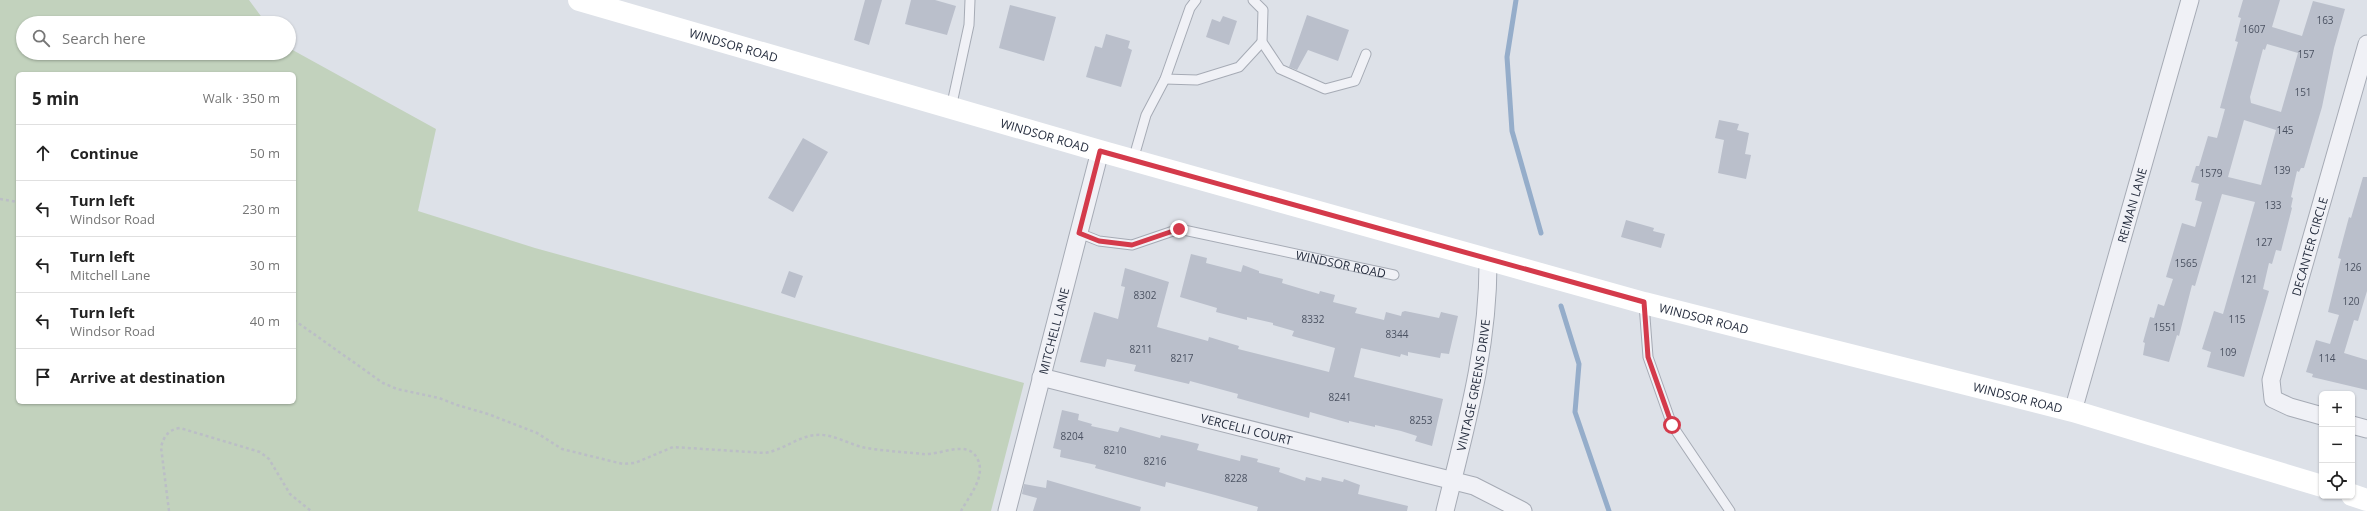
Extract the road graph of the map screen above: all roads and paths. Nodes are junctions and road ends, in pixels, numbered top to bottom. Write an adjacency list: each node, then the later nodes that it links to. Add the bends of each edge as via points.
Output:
1 (579, 0): 10 (main road, WINDSOR ROAD)
2 (970, 0): 10 (lane, via 969,25)
3 (1196, 0): 9 (lane, via 1190,8)
4 (1253, 0): 6 (lane, via 1263,10)
5 (2190, 0): 21 (street, REIMAN LANE)
6 (1262, 42): 8 (lane, via 1280,69 1325,90 1355,81); 9 (lane, via 1239,67 1197,80)
7 (2367, 44): 22 (street, DECANTER CIRCLE, via 2271,380 2273,399)
8 (1366, 54)
9 (1165, 79): 12 (lane, via 1146,115)
10 (951, 108): 11 (main road, WINDSOR ROAD)
11 (1100, 151): 12 (main road, WINDSOR ROAD); 15 (street, MITCHELL LANE)
12 (1133, 160): 16 (main road, WINDSOR ROAD)
13 (0, 199): 14 (path)
14 (16, 202)
15 (1079, 233): 17 (lane, WINDSOR ROAD, via 1099,241 1132,245 1179,229); 20 (street, MITCHELL LANE)
16 (1488, 258): 18 (main road, WINDSOR ROAD); 25 (street, VINTAGE GREENS DRIVE, via 1488,289 1480,366)
17 (1394, 275)
18 (1644, 302): 21 (main road, WINDSOR ROAD); 35 (lane, via 1648,357 1672,425)
19 (296, 321): 31 (path, via 383,383 488,414 537,433 562,449 623,464 635,463 673,447 765,453 816,434 868,448 927,455 960,449 970,451 977,457 980,474)
20 (1041, 377): 25 (street, VERCELLI COURT); 32 (street, MITCHELL LANE)
21 (2073, 411): 26 (main road, WINDSOR ROAD)
22 (2319, 415)
23 (2355, 426): 24 (street)
24 (2367, 429)
25 (1453, 481): 33 (street, VINTAGE GREENS DRIVE); 34 (street, VERCELLI COURT, via 1474,486)
26 (2319, 485)
27 (2355, 496): 28 (main road)
28 (2367, 500)
29 (169, 511): 30 (path, via 161,447 164,437 171,429 180,428 260,452 269,459 290,494)
30 (311, 511)
31 (961, 511)
32 (1007, 511)
33 (1445, 511)
34 (1523, 511)
35 (1730, 511)

